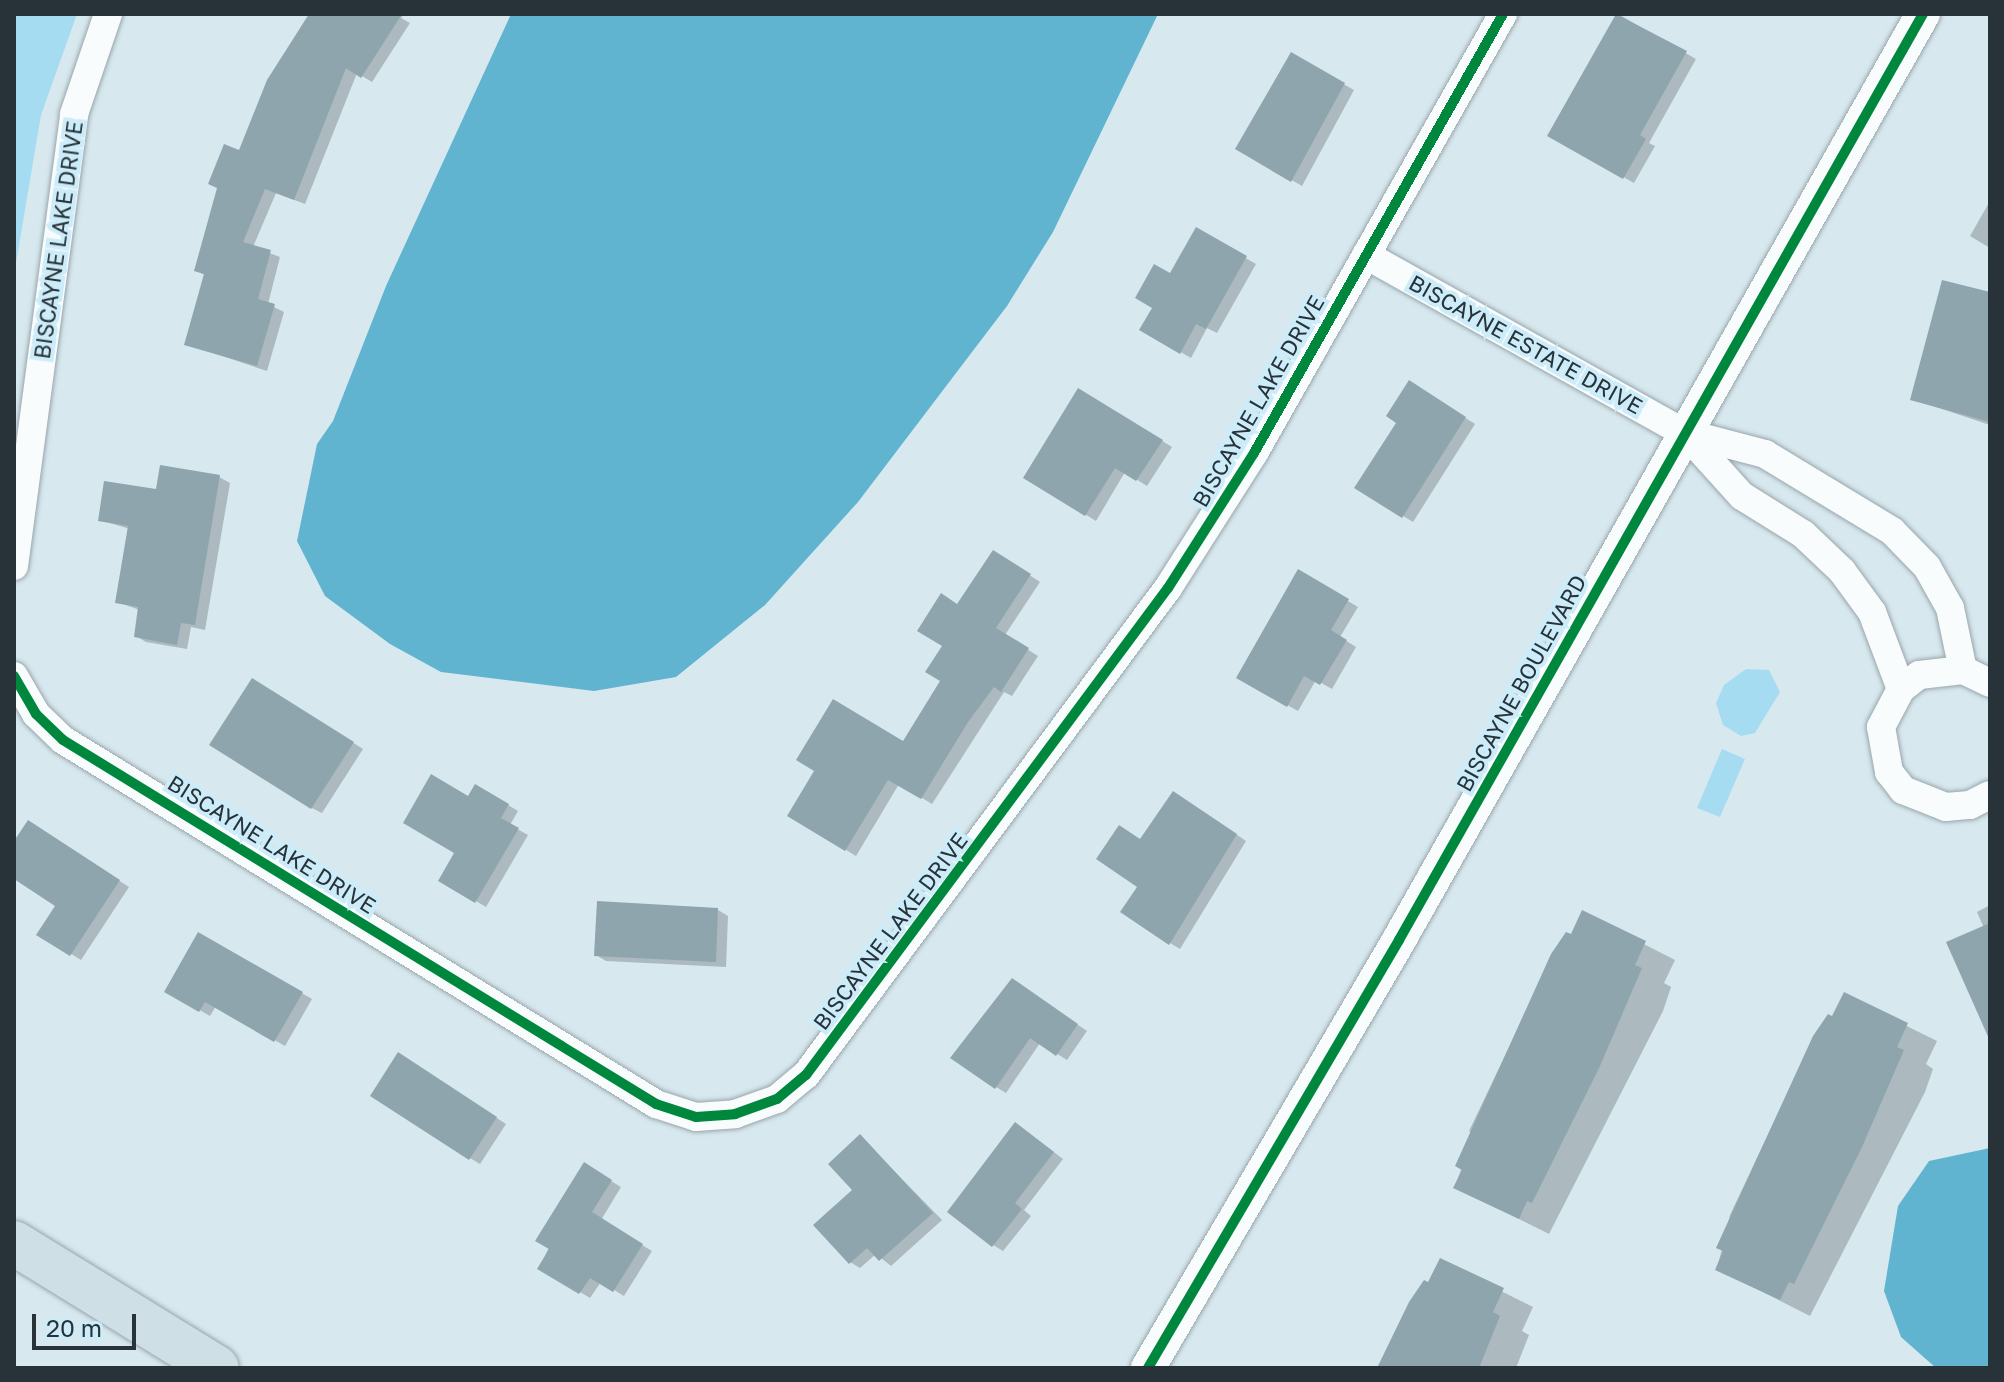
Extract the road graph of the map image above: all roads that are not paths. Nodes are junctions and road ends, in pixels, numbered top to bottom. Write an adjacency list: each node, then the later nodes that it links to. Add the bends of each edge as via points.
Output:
1 (108, 14): 6 (street, BISCAYNE LAKE DRIVE, via 74,114)
2 (1503, 14): 4 (street, BISCAYNE LAKE DRIVE)
3 (1923, 14): 5 (street, BISCAYNE BOULEVARD)
4 (1366, 255): 5 (street, BISCAYNE ESTATE DRIVE); 8 (street, BISCAYNE LAKE DRIVE, via 1254,453 1089,699 806,1075 777,1099 735,1114 696,1117 656,1104 63,740 36,714)
5 (1685, 433): 7 (street, via 1765,454 1892,531 1927,567 1950,608); 10 (street, via 1727,483 1803,534 1842,571 1872,612); 14 (street, BISCAYNE BOULEVARD, via 1399,940)
6 (14, 566)
7 (1963, 670): 9 (street); 10 (street, via 1930,672)
8 (14, 676)
9 (1990, 683)
10 (1901, 689): 11 (street, via 1881,727 1881,750 1903,790 1946,807 1970,805)
11 (1990, 795)
12 (14, 1243): 13 (highway)
13 (217, 1368)
14 (1148, 1368)

